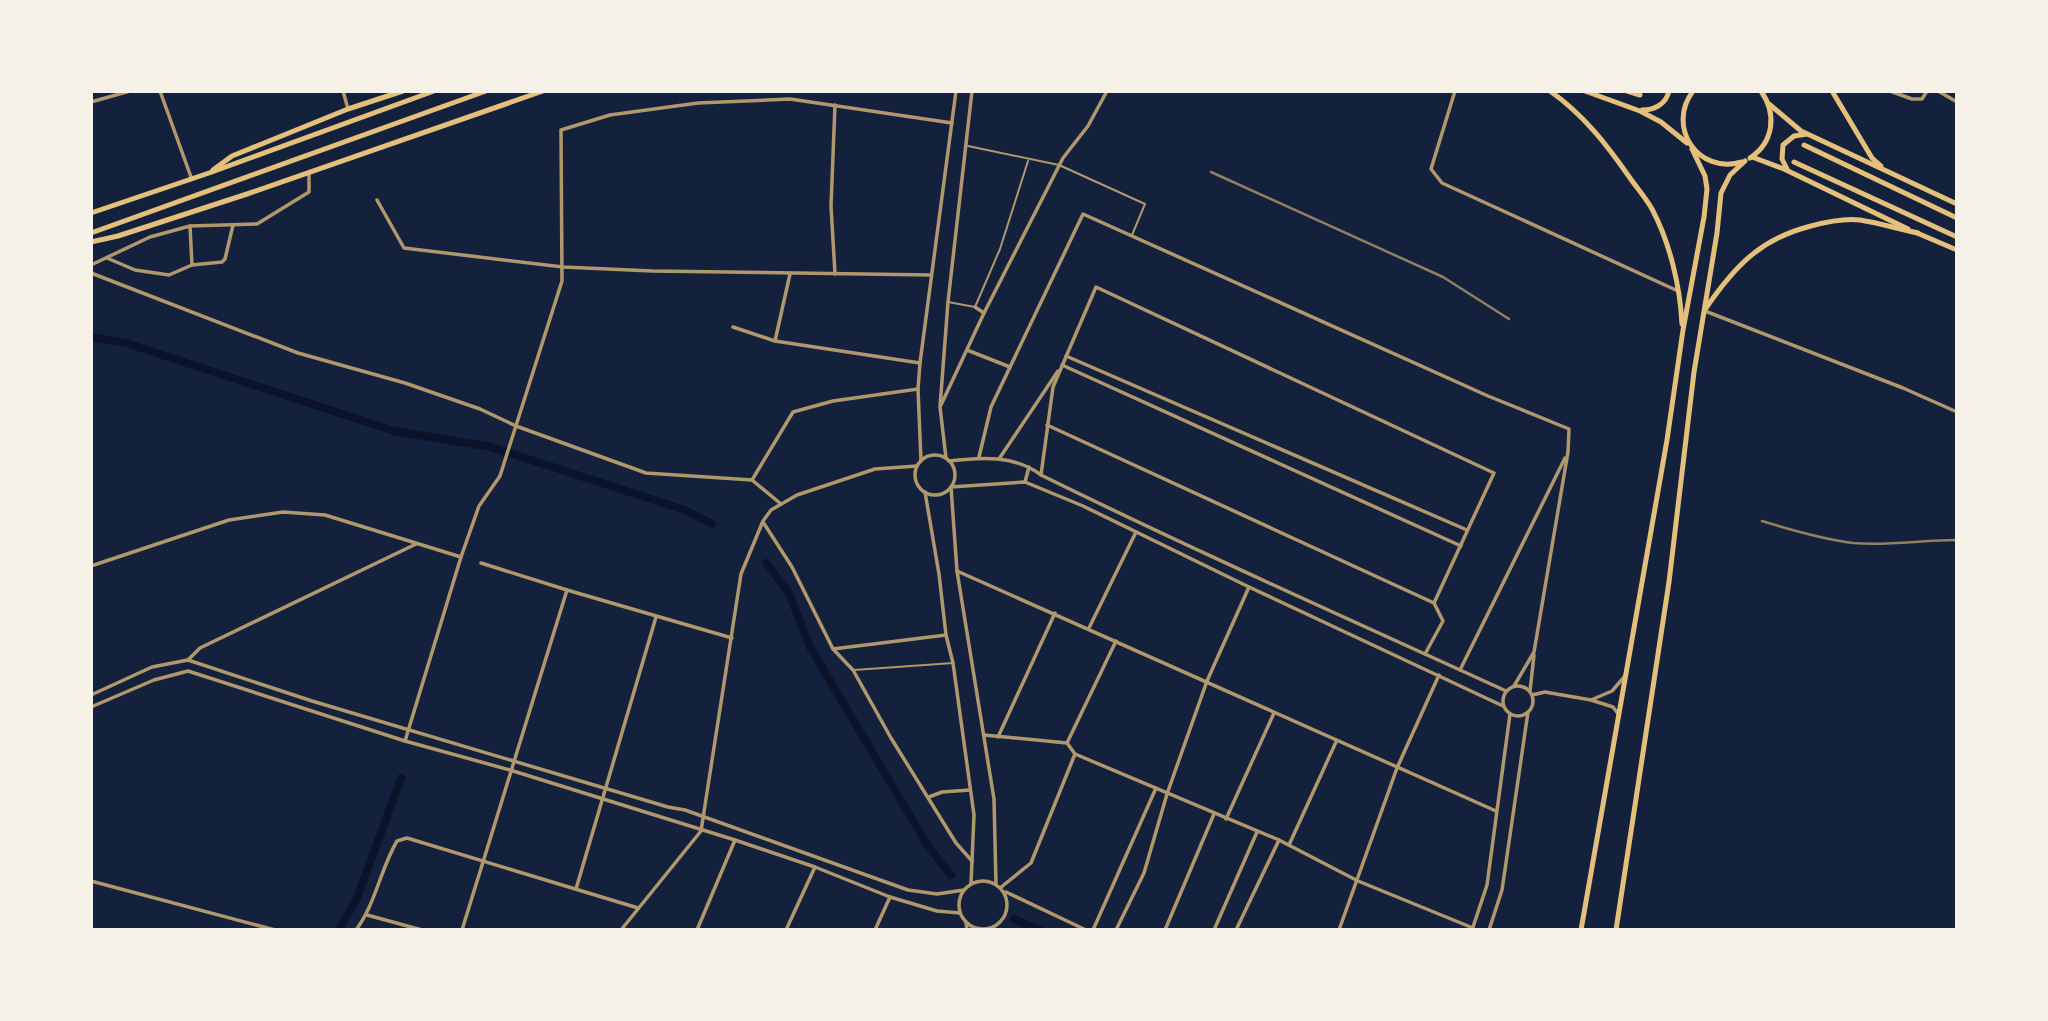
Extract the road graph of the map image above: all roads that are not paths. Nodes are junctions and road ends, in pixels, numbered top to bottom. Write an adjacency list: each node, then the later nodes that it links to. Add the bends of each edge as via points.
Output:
1 (130, 91): 23 (street)
2 (160, 91): 43 (street)
3 (343, 91): 28 (street)
4 (403, 91): 28 (main road)
5 (434, 91): 42 (main road)
6 (486, 91): 50 (main road)
7 (543, 91): 41 (main road)
8 (956, 91): 29 (street)
9 (971, 91): 32 (street)
10 (1107, 91): 38 (street)
11 (1455, 91): 64 (street, via 1431,169 1442,183)
12 (1550, 91): 64 (main road, via 1573,107 1606,143 1652,209)
13 (1585, 91): 27 (main road)
14 (1627, 91): 22 (main road)
15 (1669, 91): 27 (main road, via 1659,106)
16 (1693, 91): 33 (main road, via 1682,117)
17 (1761, 91): 25 (main road)
18 (1832, 91): 40 (main road, via 1872,158)
19 (1890, 91): 20 (street, via 1922,99)
20 (1927, 91)
21 (1938, 91): 24 (street)
22 (1640, 95)
23 (91, 102)
24 (1957, 102)
25 (1769, 104): 30 (main road); 34 (main road, via 1770,132)
26 (835, 105): 29 (street); 59 (street, via 790,99 698,103 610,115 561,130); 62 (street, via 831,206)
27 (1632, 108): 33 (main road, via 1661,122)
28 (348, 109): 42 (main road, via 232,156)
29 (952, 123): 63 (street)
30 (1807, 134): 39 (main road, via 1794,136 1783,145 1782,159); 40 (main road)
31 (1804, 145): 47 (main road)
32 (966, 146): 35 (lane); 65 (street)
33 (1691, 147): 36 (main road, via 1715,163); 70 (main road, via 1707,189)
34 (1752, 157): 36 (main road); 39 (main road)
35 (1028, 160): 38 (lane); 66 (lane, via 1000,249)
36 (1745, 161): 67 (main road, via 1730,175 1721,193)
37 (1794, 162): 53 (main road)
38 (1059, 165): 52 (lane, via 1145,204); 68 (street)
39 (1790, 171): 51 (main road)
40 (1885, 171): 45 (main road)
41 (309, 172): 48 (street, via 309,192 257,224); 54 (main road)
42 (209, 173): 43 (main road)
43 (191, 177): 46 (main road)
44 (377, 200): 59 (street, via 404,248)
45 (1957, 204)
46 (91, 212)
47 (1957, 218)
48 (233, 225): 49 (street); 58 (street, via 224,261)
49 (190, 226): 56 (street, via 149,237); 58 (street)
50 (91, 233)
51 (1918, 233): 55 (main road); 67 (main road, via 1857,220 1799,229 1757,249 1725,281)
52 (1132, 236): 76 (street, via 1083,214); 82 (street, via 1569,429)
53 (1957, 237)
54 (91, 242)
55 (1957, 250)
56 (107, 258): 57 (street); 58 (street, via 135,270 169,275)
57 (91, 265)
58 (192, 265)
59 (562, 267): 61 (street); 81 (street, via 562,281)
60 (91, 273): 81 (street, via 298,353 405,383)
61 (790, 274): 62 (street); 71 (street)
62 (835, 274): 63 (street)
63 (932, 275): 74 (street)
64 (1678, 291): 70 (main road)
65 (948, 302): 66 (lane); 78 (street)
66 (975, 307): 68 (street)
67 (1705, 311): 79 (street); 193 (main road)
68 (984, 313): 72 (street)
69 (733, 327): 71 (street)
70 (1683, 330): 120 (main road)
71 (775, 341): 74 (street)
72 (967, 350): 76 (street); 78 (street)
73 (1066, 356): 75 (street); 96 (street); 96 (street, via 1096,287 1494,473)
74 (920, 363): 77 (street)
75 (1062, 365): 80 (street); 85 (street); 99 (street)
76 (1010, 367): 83 (street, via 991,407)
77 (918, 389): 86 (street); 90 (street, via 833,401 793,412)
78 (940, 407): 84 (street)
79 (1957, 412)
80 (1047, 425): 89 (street); 106 (street)
81 (516, 426): 90 (street, via 646,473); 100 (street, via 500,476 479,506)
82 (1568, 452): 114 (street); 119 (street)
83 (979, 457): 84 (street); 85 (street)
84 (948, 459): 86 (street, via 931,455); 92 (street, via 955,476)
85 (999, 459): 88 (street)
86 (920, 461): 87 (street)
87 (917, 466): 93 (street, via 917,484); 94 (street, via 875,469)
88 (1029, 466): 89 (street); 91 (street)
89 (1041, 475): 115 (street)
90 (752, 480): 94 (street)
91 (1025, 482): 92 (street); 97 (street)
92 (951, 487): 93 (street, via 936,495); 103 (street)
93 (925, 492): 110 (street)
94 (781, 504): 95 (street)
95 (762, 521): 111 (street, via 741,574); 113 (street, via 792,567)
96 (1467, 530): 99 (street)
97 (1136, 532): 104 (street); 109 (street)
98 (418, 544): 100 (street); 102 (street, via 325,515 283,512 229,520); 116 (street, via 200,648)
99 (1461, 546): 106 (street)
100 (461, 557): 134 (street)
101 (481, 562): 105 (street)
102 (91, 566)
103 (957, 571): 107 (street); 135 (street)
104 (1250, 587): 121 (street); 122 (street)
105 (567, 590): 108 (street); 141 (street)
106 (1434, 603): 115 (street, via 1443,621)
107 (1055, 613): 109 (street); 136 (street)
108 (656, 617): 111 (street); 144 (street)
109 (1089, 628): 112 (street)
110 (946, 635): 113 (street); 117 (street)
111 (732, 638): 152 (street)
112 (1116, 641): 122 (street); 139 (street)
113 (833, 649): 118 (street)
114 (1534, 652): 123 (street); 125 (street)
115 (1426, 654): 119 (street)
116 (188, 660): 126 (street, via 152,667); 134 (street)
117 (953, 663): 118 (lane); 146 (street)
118 (853, 670): 148 (street)
119 (1460, 670): 124 (street)
120 (1626, 674): 127 (street, via 1612,691); 133 (main road)
121 (1439, 676): 128 (street); 142 (street)
122 (1208, 681): 131 (street); 147 (street)
123 (1514, 686): 124 (street); 125 (street)
124 (1506, 691): 128 (street)
125 (1531, 693): 127 (street); 130 (street)
126 (91, 695)
127 (1591, 700): 133 (street, via 1613,707)
128 (1503, 706): 132 (street)
129 (91, 707): 137 (street, via 188,671)
130 (1528, 712): 132 (street); 191 (street, via 1502,890)
131 (1274, 713): 138 (street); 153 (street)
132 (1510, 714): 150 (street)
133 (1619, 716): 192 (main road)
134 (408, 729): 137 (street); 141 (street)
135 (984, 735): 136 (street); 165 (street)
136 (998, 737): 139 (street)
137 (405, 741): 143 (street)
138 (1336, 742): 142 (street); 158 (street)
139 (1067, 743): 140 (street)
140 (1075, 754): 145 (street); 165 (street, via 1031,863)
141 (514, 760): 143 (street); 144 (street)
142 (1397, 768): 150 (street); 163 (street)
143 (510, 770): 149 (street); 159 (street)
144 (605, 788): 149 (street); 152 (street)
145 (1156, 788): 147 (street); 185 (street)
146 (970, 790): 148 (street); 160 (street)
147 (1167, 794): 151 (street); 186 (street, via 1144,873)
148 (929, 797): 160 (street)
149 (602, 799): 154 (street); 166 (street)
150 (1496, 811): 174 (street, via 1487,885)
151 (1214, 814): 153 (street); 187 (street)
152 (703, 816): 154 (street); 167 (street, via 908,890 937,894)
153 (1226, 819): 155 (street)
154 (701, 831): 156 (street); 169 (street)
155 (1257, 832): 157 (street); 188 (street)
156 (735, 840): 161 (street); 180 (street)
157 (1279, 840): 158 (street); 189 (street)
158 (1289, 845): 163 (street)
159 (484, 861): 166 (street); 171 (street, via 407,838 397,841); 178 (street)
160 (972, 861): 164 (street)
161 (815, 867): 168 (street); 181 (street)
162 (91, 881): 175 (street)
163 (1358, 881): 174 (street); 190 (street)
164 (971, 884): 165 (street, via 985,881); 167 (street)
165 (1000, 888): 173 (street, via 1007,898 1007,913); 184 (street)
166 (576, 889): 169 (street)
167 (964, 890): 170 (street)
168 (890, 897): 170 (street); 182 (street)
169 (639, 908): 179 (street)
170 (960, 913): 172 (street)
171 (367, 915): 176 (street); 177 (street)
172 (966, 922): 173 (street); 183 (street)
173 (991, 929)
174 (1473, 929)
175 (275, 930)
176 (356, 930)
177 (422, 930)
178 (462, 930)
179 (622, 930)
180 (697, 930)
181 (786, 930)
182 (875, 930)
183 (967, 930)
184 (1086, 930)
185 (1093, 930)
186 (1116, 930)
187 (1165, 930)
188 (1214, 930)
189 (1236, 930)
190 (1339, 930)
191 (1489, 930)
192 (1581, 930)
193 (1616, 930)

